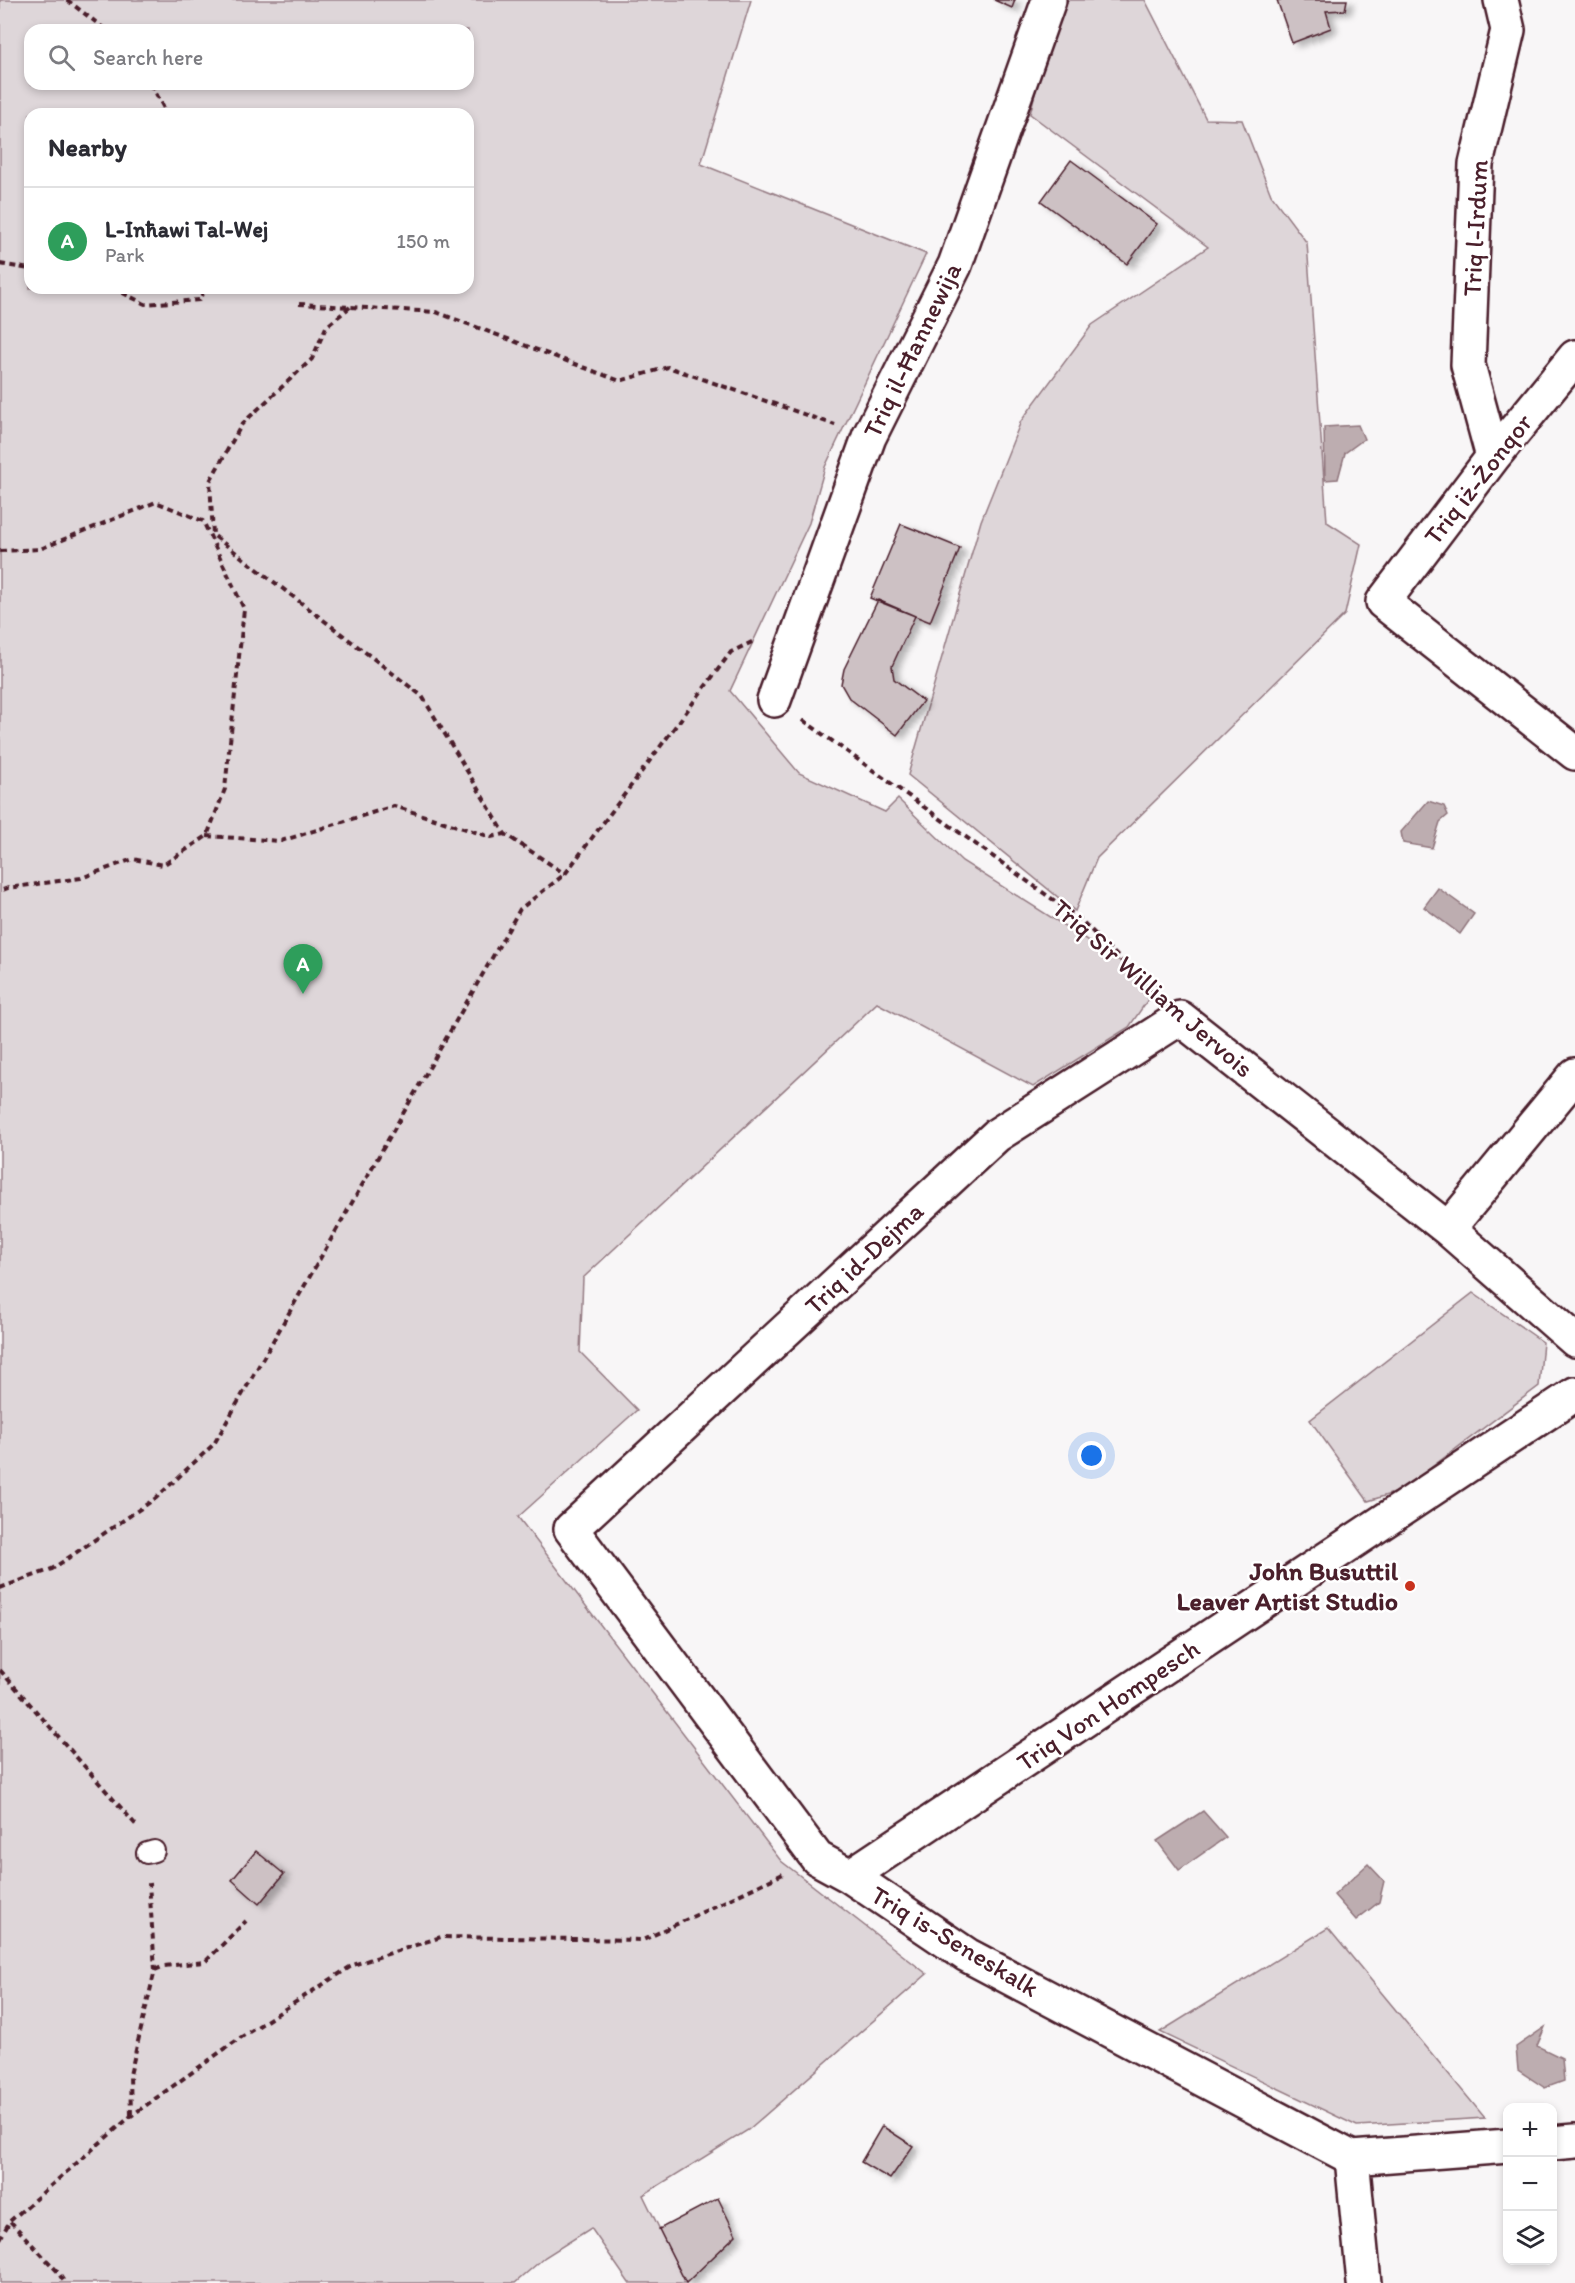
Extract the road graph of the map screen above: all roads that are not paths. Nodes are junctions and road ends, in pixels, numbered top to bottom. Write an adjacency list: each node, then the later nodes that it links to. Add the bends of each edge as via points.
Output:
1 (1049, 0): 5 (street, Triq il-Ħannewija, via 954,265 870,437)
2 (1501, 0): 4 (street, Triq l-Irdum, via 1508,30 1476,164 1468,365)
3 (1575, 357): 4 (street, Triq iż-Żonqor)
4 (1492, 457): 6 (street, Triq iż-Żonqor, via 1383,602)
5 (774, 699)
6 (1575, 753)
7 (1180, 1018): 9 (street, Triq Sir William Jervois); 12 (street, Triq id-Dejma, via 997,1135)
8 (1575, 1075): 9 (street)
9 (1448, 1229): 10 (street, Triq Sir William Jervois)
10 (1575, 1340)
11 (1575, 1394): 13 (street, Triq Von Hompesch)
12 (571, 1528): 13 (street, Triq is-Seneskalk, via 817,1858)
13 (850, 1876): 17 (street, Triq is-Seneskalk, via 967,1955)
14 (1575, 2141): 15 (street)
15 (1557, 2143)
16 (1503, 2146): 17 (street)
17 (1352, 2158): 18 (street)
18 (1364, 2283)

